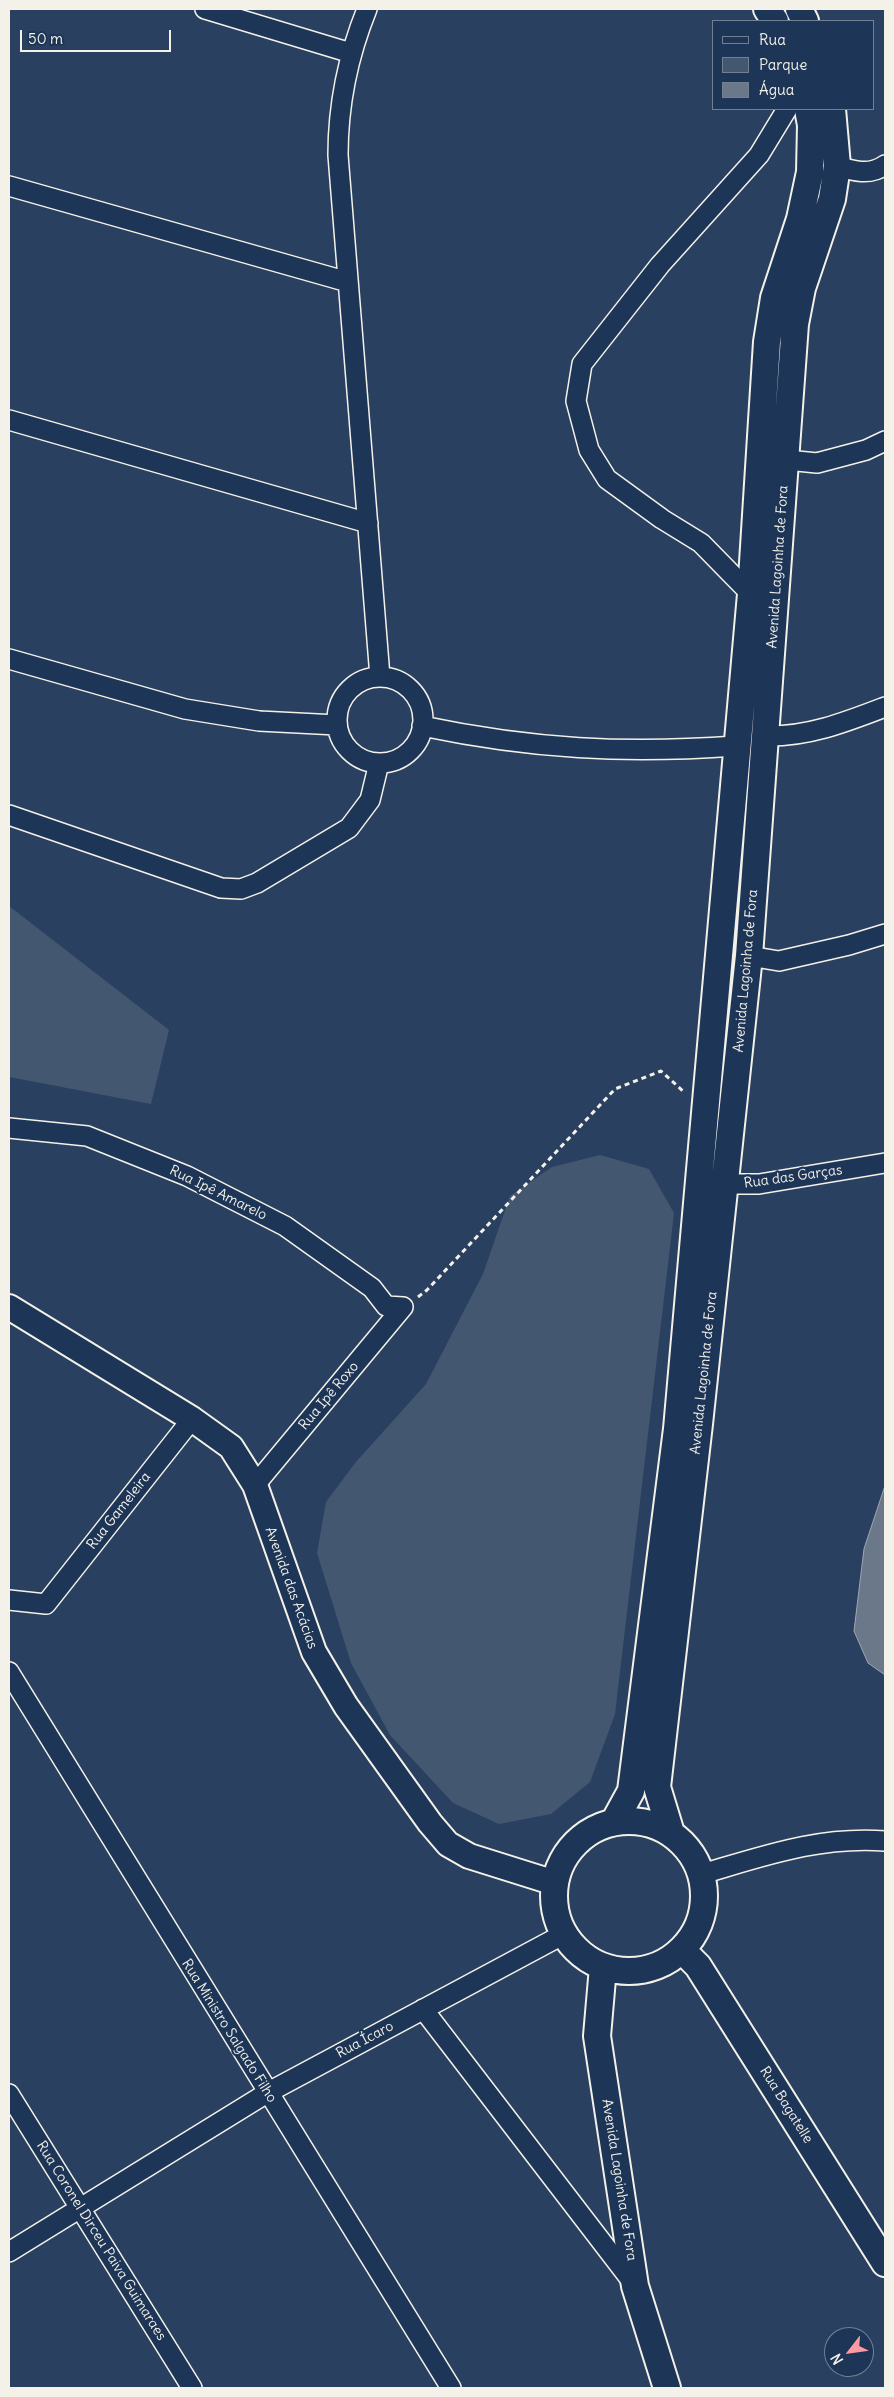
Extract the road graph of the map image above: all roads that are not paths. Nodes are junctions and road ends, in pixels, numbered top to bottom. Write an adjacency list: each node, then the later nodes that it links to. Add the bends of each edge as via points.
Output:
1 (205, 9): 5 (street)
2 (367, 9): 5 (street)
3 (767, 9): 4 (main road)
4 (774, 20)
5 (351, 52): 12 (street, via 338,129)
6 (786, 110): 17 (street, via 759,155 660,265 582,364 576,401 589,450 607,479 701,543)
7 (808, 110): 17 (main road, Avenida Lagoinha de Fora, via 810,172 800,219 774,298 767,342)
8 (832, 110): 10 (main road, Avenida Lagoinha de Fora)
9 (885, 165): 10 (street, via 858,173)
10 (837, 166): 15 (main road, Avenida Lagoinha de Fora, via 832,199 802,288 795,324)
11 (9, 186): 12 (street)
12 (348, 282): 16 (street)
13 (9, 420): 16 (street)
14 (885, 441): 15 (street, via 866,450 817,463)
15 (786, 460): 23 (main road, Avenida Lagoinha de Fora)
16 (368, 523): 19 (street)
17 (751, 594): 24 (main road, Avenida Lagoinha de Fora)
18 (9, 659): 21 (street, via 200,712 259,721)
19 (380, 677): 21 (street, via 352,687 340,704); 22 (street, via 400,682 412,692 420,706)
20 (885, 707): 23 (street, via 838,725 790,737)
21 (337, 724): 25 (street, via 344,744 351,752 359,758)
22 (422, 726): 24 (street, via 480,738 572,749 627,751); 25 (street, via 415,746 408,753 400,759)
23 (766, 736): 28 (main road, Avenida Lagoinha de Fora)
24 (736, 746): 31 (main road, Avenida Lagoinha de Fora, via 706,1112)
25 (379, 763): 26 (street, via 370,800 348,828 257,883 241,889 221,888)
26 (9, 815)
27 (885, 934): 28 (street, via 779,961)
28 (749, 956): 31 (main road, Avenida Lagoinha de Fora)
29 (9, 1128): 32 (street, Rua Ipê Amarelo, via 87,1136 187,1176 285,1226 372,1288 386,1306)
30 (885, 1163): 31 (street, Rua das Garças, via 759,1184)
31 (712, 1183): 38 (main road, Avenida Lagoinha de Fora, via 631,1791); 39 (main road, Avenida Lagoinha de Fora, via 657,1787)
32 (403, 1307): 35 (street, Rua Ipê Roxo)
33 (9, 1308): 34 (street, Avenida das Acácias)
34 (192, 1419): 35 (street, Avenida das Acácias, via 231,1447); 36 (street, Rua Gameleira, via 46,1604)
35 (255, 1485): 42 (street, Avenida das Acácias, via 314,1652 346,1706 430,1823 448,1844 469,1856)
36 (9, 1600)
37 (9, 1672): 47 (street, Rua Ministro Salgado Filho)
38 (614, 1822): 39 (main road, via 634,1820 654,1824); 42 (main road, via 592,1830 575,1843 562,1862)
39 (672, 1833): 41 (main road, via 690,1851)
40 (885, 1841): 41 (street, via 856,1839 810,1844)
41 (702, 1874): 44 (main road, via 705,1894 703,1915 695,1934)
42 (555, 1883): 43 (main road, via 555,1909)
43 (564, 1934): 45 (main road, via 580,1954); 46 (street, Rua Ícaro)
44 (682, 1950): 45 (main road, via 665,1963 645,1970 624,1972); 51 (main road, Rua Bagatelle, via 698,1966)
45 (602, 1967): 52 (main road, Avenida Lagoinha de Fora, via 597,2036)
46 (423, 2009): 47 (street, Rua Ícaro); 52 (street)
47 (267, 2093): 49 (street, Rua Ícaro); 54 (street, Rua Ministro Salgado Filho)
48 (9, 2094): 49 (street, Rua Coronel Dirceu Paiva Guimaraes)
49 (80, 2208): 50 (street, Rua Ícaro); 53 (street, Rua Coronel Dirceu Paiva Guimaraes)
50 (9, 2252)
51 (885, 2263)
52 (635, 2286): 55 (main road, Avenida Lagoinha de Fora)
53 (192, 2388)
54 (450, 2388)
55 (667, 2388)

